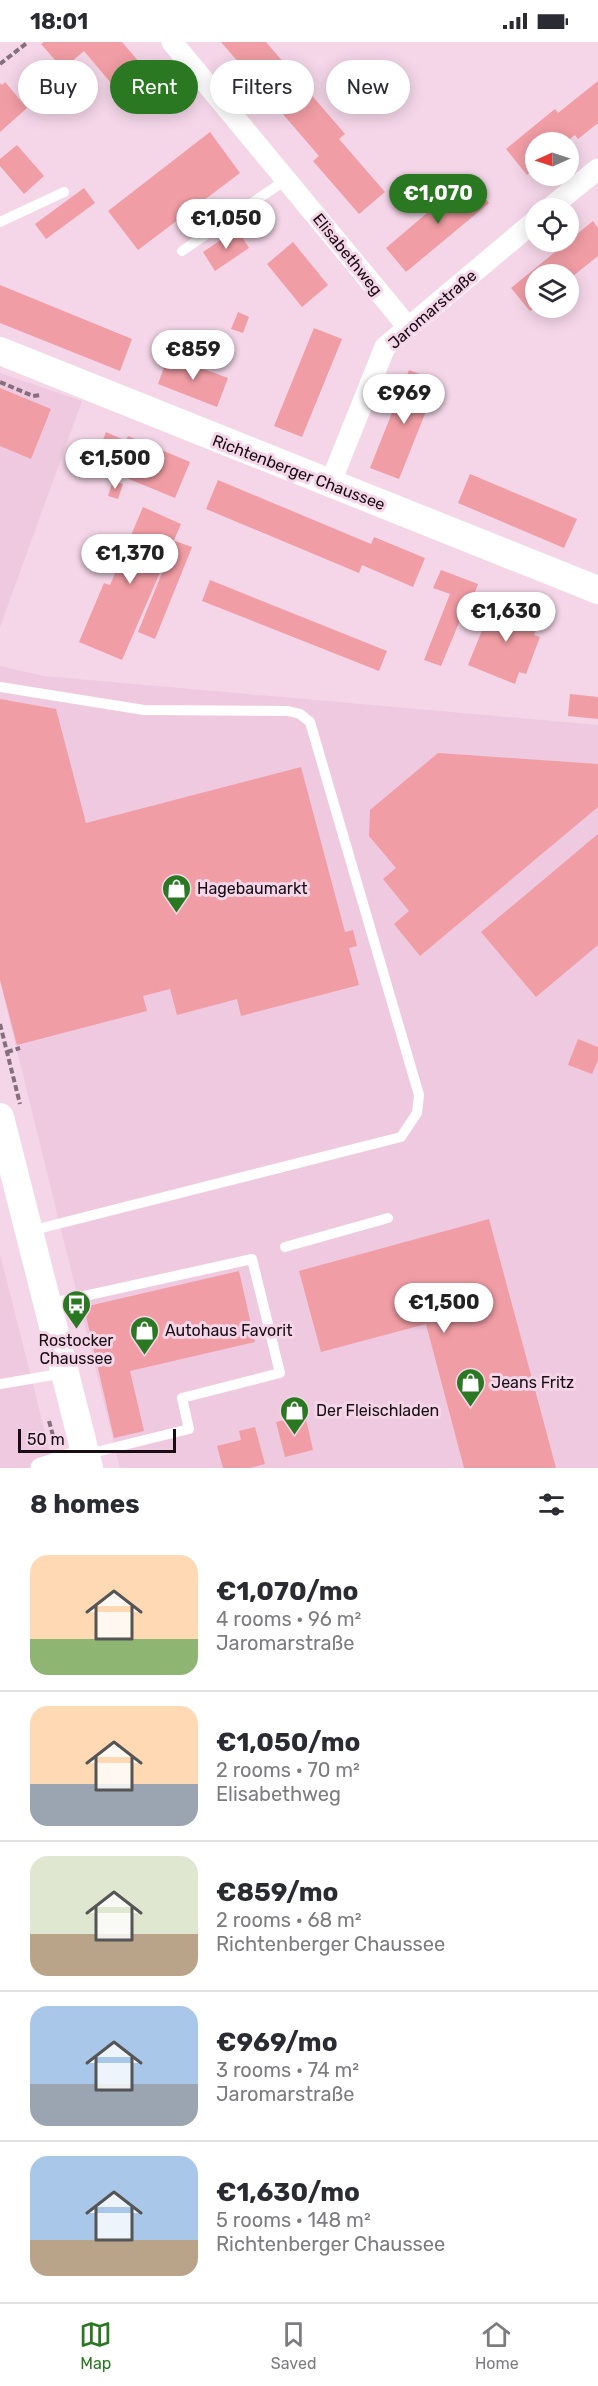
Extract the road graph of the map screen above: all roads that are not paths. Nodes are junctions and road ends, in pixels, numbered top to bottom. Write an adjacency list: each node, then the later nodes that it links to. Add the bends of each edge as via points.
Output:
1 (172, 42): 3 (street, Elisabethweg)
2 (598, 169): 5 (street)
3 (287, 179): 8 (lane); 9 (street, Elisabethweg)
4 (64, 192): 6 (lane)
5 (562, 198)
6 (0, 222)
7 (525, 229): 9 (street, Jaromarstraße)
8 (182, 251)
9 (408, 327): 11 (street, Jaromarstraße, via 385,347)
10 (0, 351): 11 (street, Richtenberger Chaussee)
11 (330, 484): 12 (street, Richtenberger Chaussee)
12 (598, 590)
13 (0, 687): 16 (lane, via 144,710 288,711 310,722 419,1095 417,1113 401,1137)
14 (0, 1117): 16 (street)
15 (388, 1218): 17 (lane)
16 (29, 1231): 18 (street)
17 (285, 1247)
18 (48, 1304): 19 (street); 21 (lane, via 252,1259 280,1373 182,1398 189,1429)
19 (65, 1373): 20 (lane); 21 (street)
20 (0, 1384)
21 (87, 1461): 22 (street)
22 (40, 1468)

